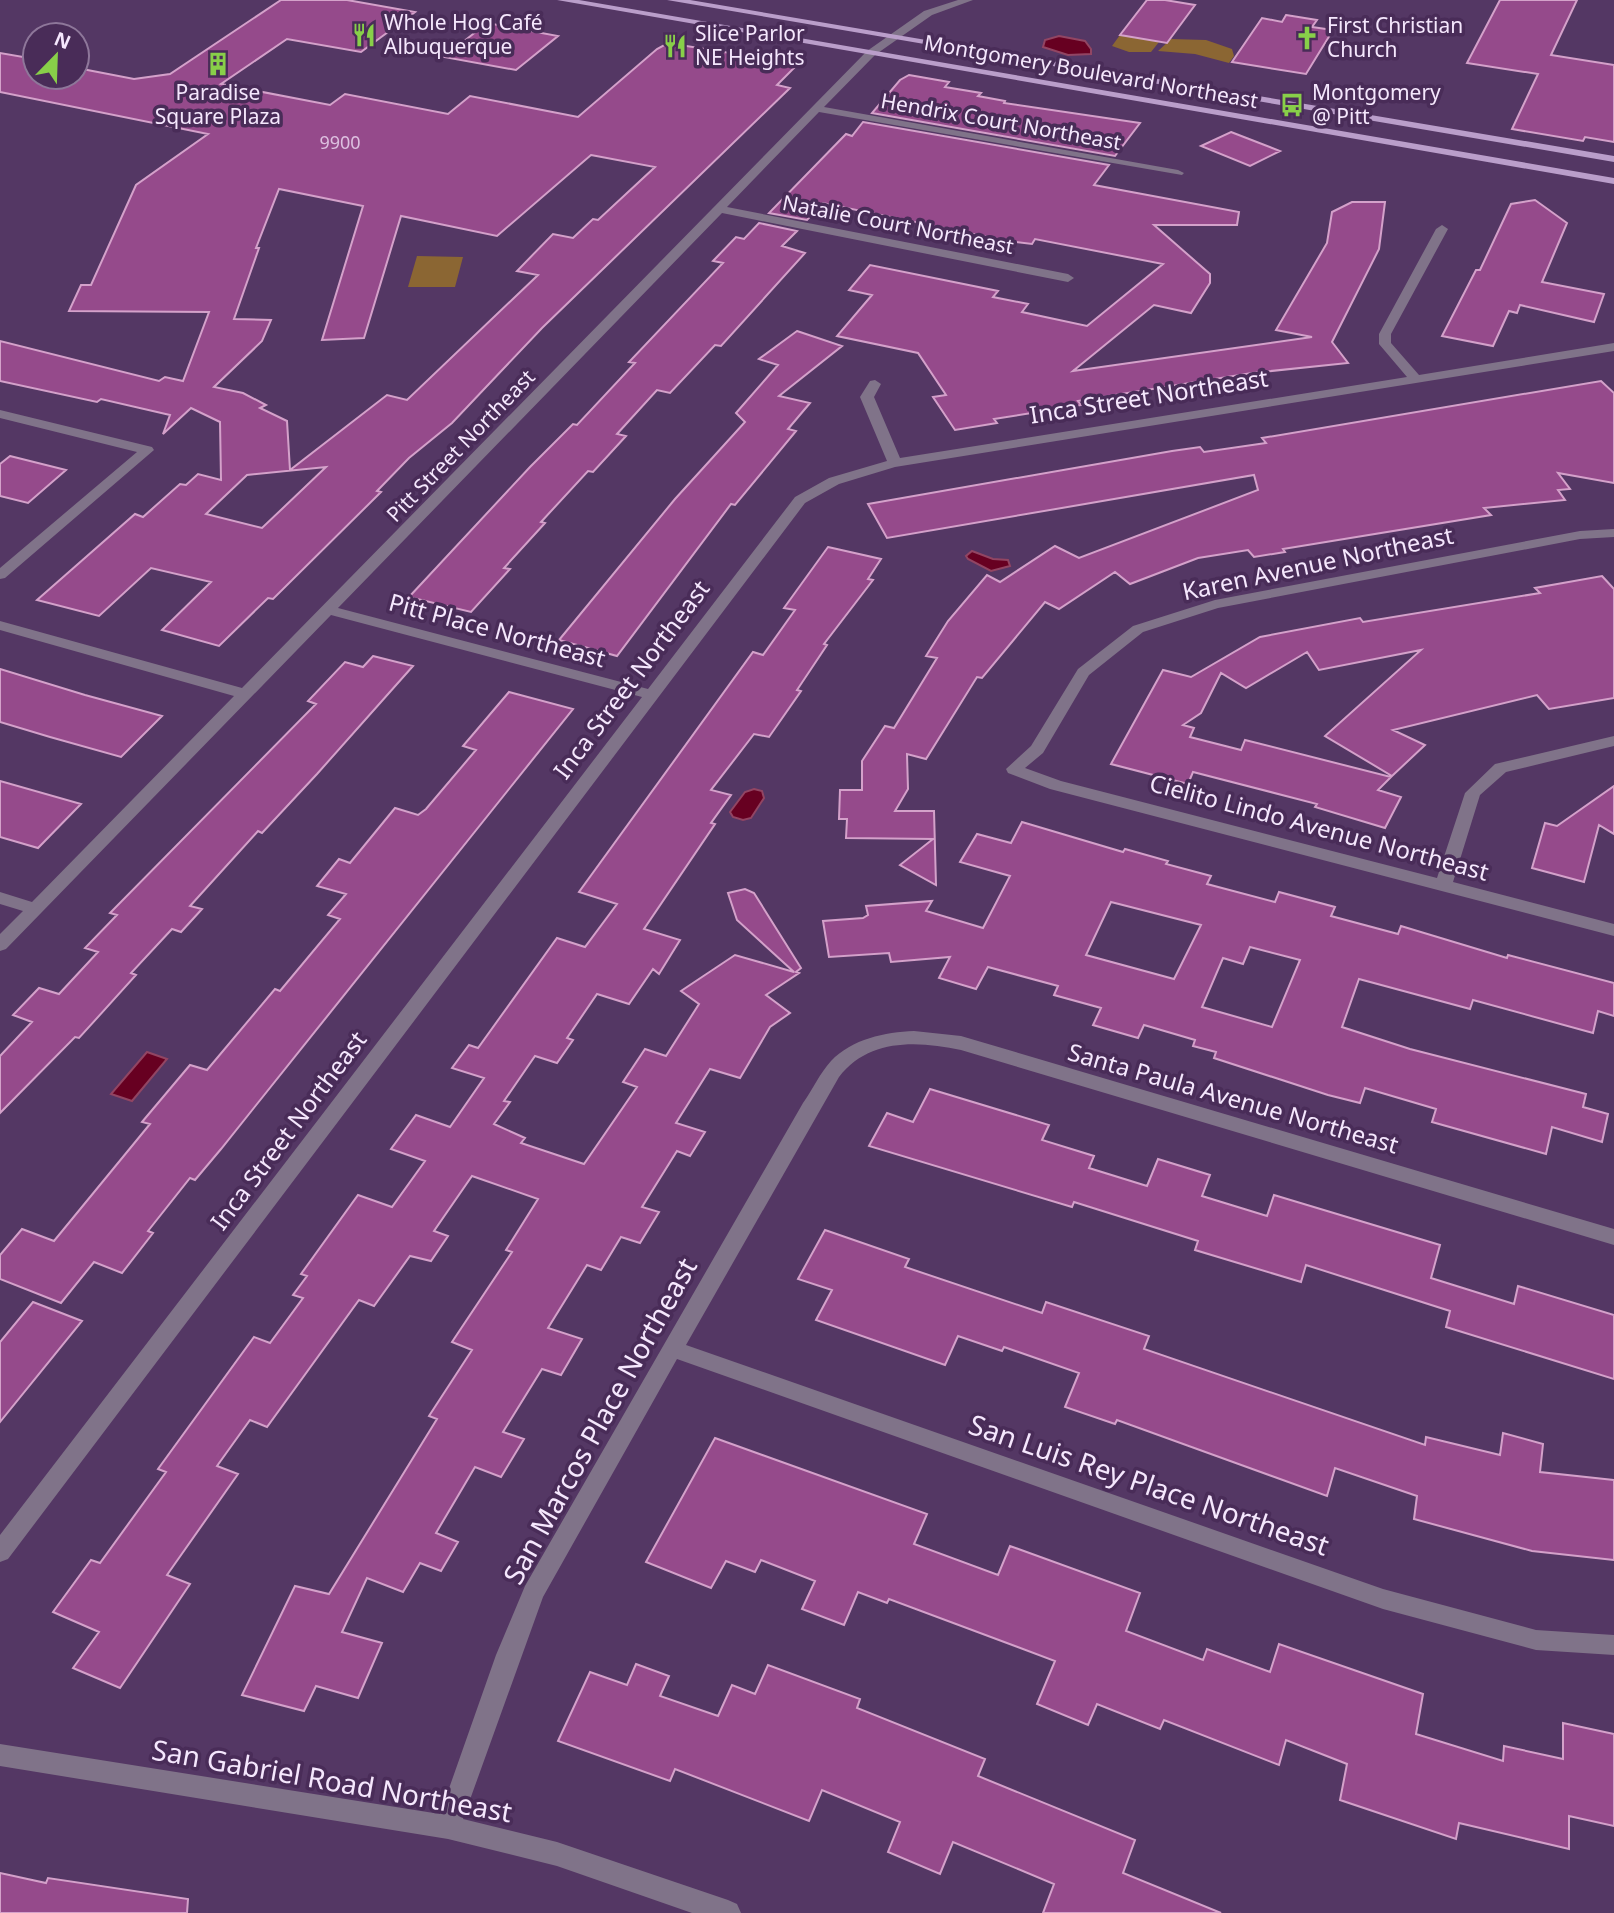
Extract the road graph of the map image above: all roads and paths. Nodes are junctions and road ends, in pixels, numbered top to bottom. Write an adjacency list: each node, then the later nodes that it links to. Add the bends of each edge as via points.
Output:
1 (562, 0): 5 (main road, Montgomery Boulevard Northeast)
2 (672, 0): 4 (main road, Montgomery Boulevard Northeast)
3 (968, 0): 4 (street, Pitt Street Northeast, via 928,13)
4 (890, 37): 5 (street, Pitt Street Northeast); 7 (main road, Montgomery Boulevard Northeast)
5 (871, 53): 6 (street, Pitt Street Northeast); 9 (main road, Montgomery Boulevard Northeast)
6 (818, 109): 8 (street, Hendrix Court Northeast); 10 (street, Pitt Street Northeast)
7 (1614, 159)
8 (1178, 173)
9 (1614, 181)
10 (720, 209): 12 (street, Natalie Court Northeast); 20 (street, Pitt Street Northeast)
11 (1442, 229): 14 (street, via 1385,334 1385,344)
12 (1068, 278)
13 (1614, 347): 14 (street, Inca Street Northeast)
14 (1416, 379): 17 (street, Inca Street Northeast)
15 (875, 384): 17 (street, via 867,397)
16 (0, 414): 19 (street, via 147,450)
17 (895, 463): 23 (street, Inca Street Northeast, via 850,473 800,500)
18 (1614, 533): 25 (street, Karen Avenue Northeast, via 1580,535 1215,604 1138,629 1083,672 1037,749)
19 (0, 575)
20 (330, 610): 22 (street, Pitt Street Northeast); 23 (street, Pitt Place Northeast)
21 (0, 625): 22 (street)
22 (244, 694): 28 (street, Pitt Street Northeast)
23 (652, 695): 34 (street, Inca Street Northeast)
24 (1614, 741): 26 (street, via 1501,768 1473,793)
25 (1014, 769): 26 (street, Cielito Lindo Avenue Northeast, via 1056,785)
26 (1443, 886): 29 (street, Cielito Lindo Avenue Northeast)
27 (0, 898): 28 (street)
28 (34, 909): 30 (street, Pitt Street Northeast)
29 (1614, 930)
30 (0, 945)
31 (841, 1062): 32 (street, Santa Paula Avenue Northeast, via 884,1038 924,1035); 33 (street, San Marcos Place Northeast)
32 (1614, 1237)
33 (671, 1348): 35 (street, San Luis Rey Place Northeast, via 1383,1599 1536,1640); 37 (street, San Marcos Place Northeast, via 533,1593)
34 (0, 1552)
35 (1614, 1645)
36 (0, 1755): 37 (street, San Gabriel Road Northeast)
37 (448, 1827): 38 (street, San Gabriel Road Northeast, via 557,1854)
38 (728, 1913)

